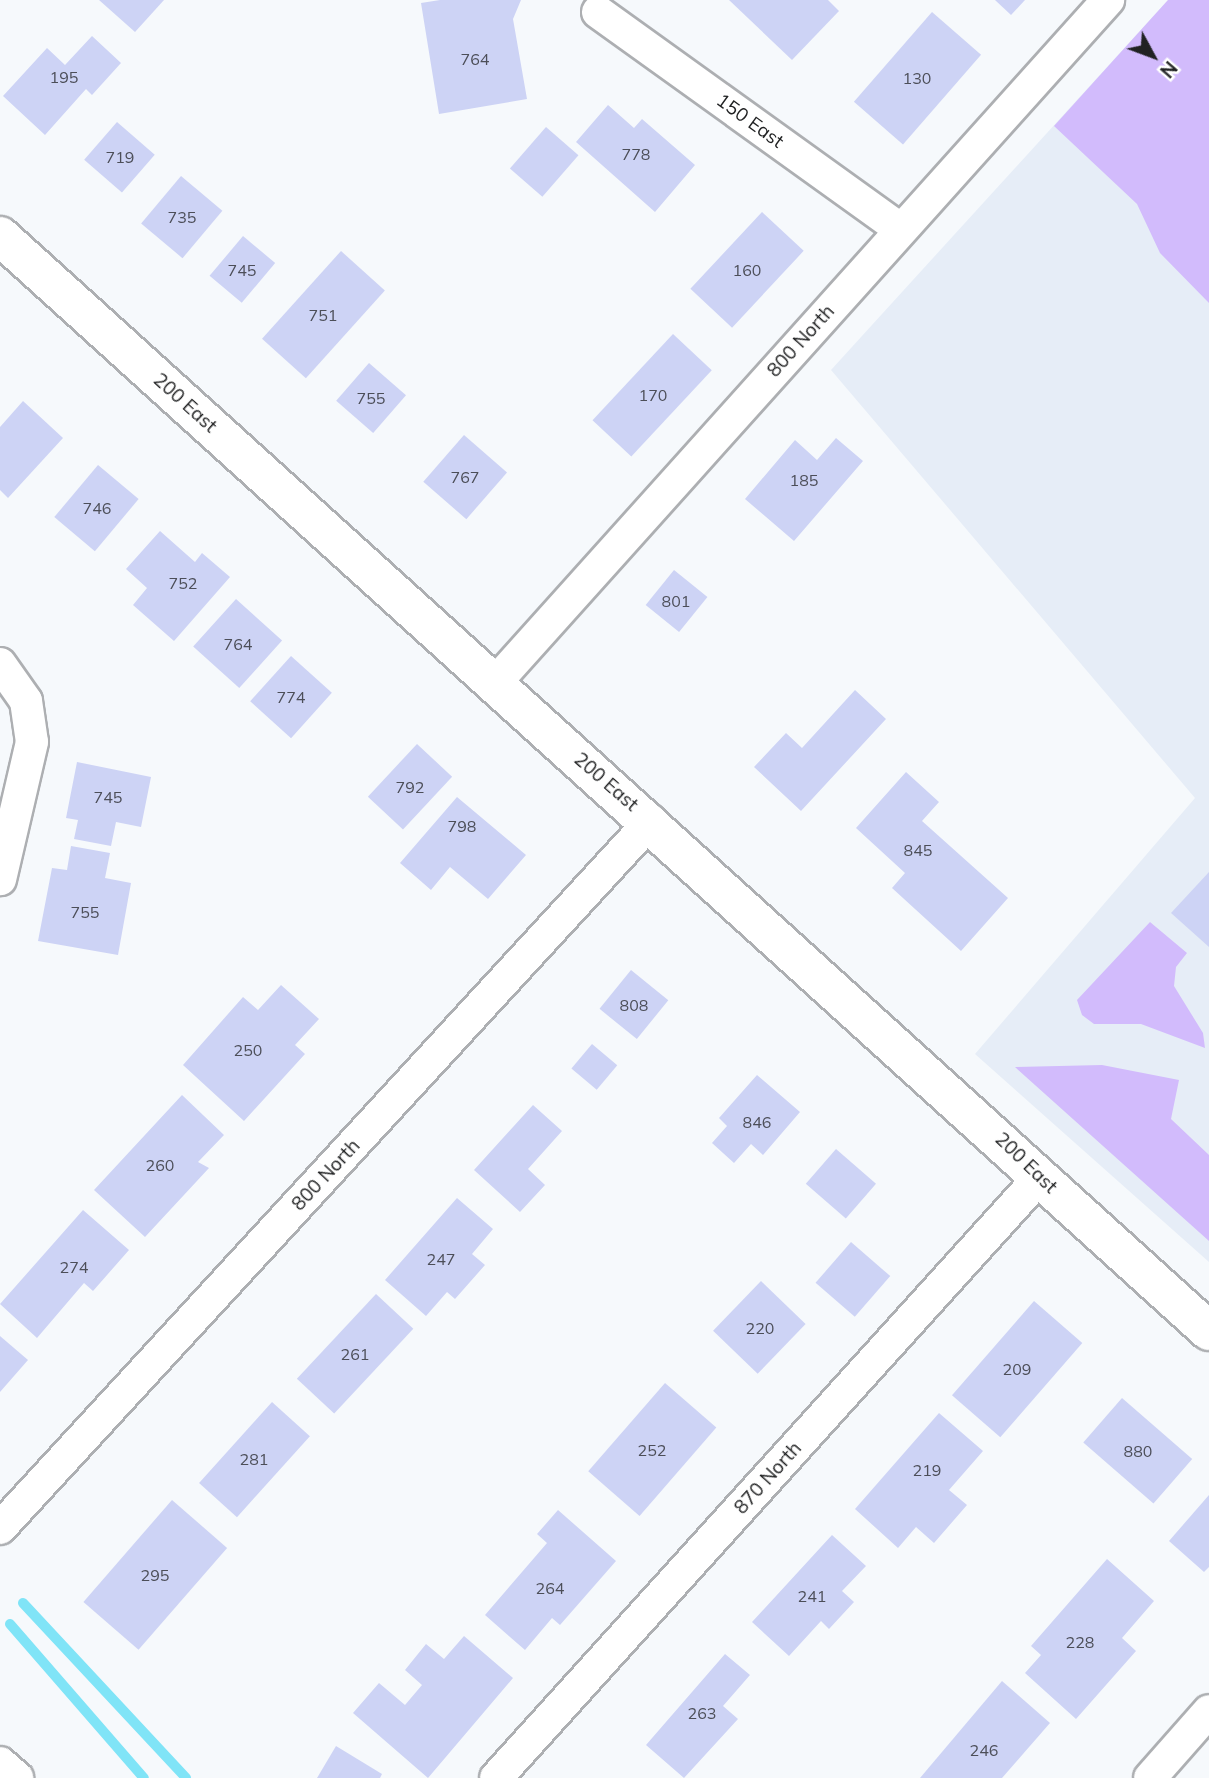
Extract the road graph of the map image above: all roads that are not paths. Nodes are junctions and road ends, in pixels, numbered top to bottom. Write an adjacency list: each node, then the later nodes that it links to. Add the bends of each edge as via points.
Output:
1 (1108, 0): 3 (street, 800 North)
2 (598, 12): 3 (street, 150 East)
3 (901, 230): 6 (street, 800 North)
4 (0, 236): 6 (main road, 200 East)
5 (0, 664): 8 (street, via 26,701 32,742)
6 (495, 683): 7 (main road, 200 East)
7 (651, 821): 9 (main road, 200 East); 11 (street, 800 North)
8 (0, 879)
9 (1040, 1177): 10 (main road, 200 East); 15 (street, 870 North)
10 (1209, 1331)
11 (0, 1528)
12 (1209, 1711): 16 (street)
13 (0, 1763): 14 (street)
14 (17, 1778)
15 (496, 1778)
16 (1150, 1778)

